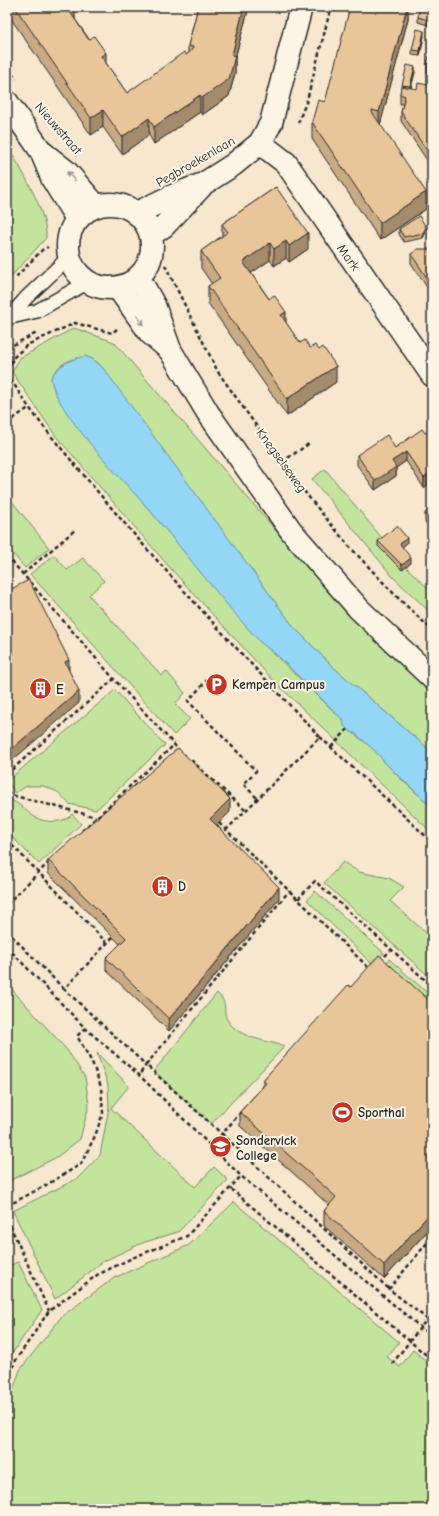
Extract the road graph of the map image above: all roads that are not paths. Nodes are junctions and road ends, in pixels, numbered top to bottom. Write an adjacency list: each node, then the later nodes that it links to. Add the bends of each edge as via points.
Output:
1 (301, 7): 3 (street, Pegbroekenlaan, via 271,123)
2 (7, 102): 4 (street, Nieuwstraat)
3 (260, 143): 5 (street, Pegbroekenlaan, via 233,165); 16 (street, Mark, via 286,164)
4 (41, 151): 6 (street, Nieuwstraat, one-way to 4, via 66,171); 8 (street, Nieuwstraat, via 53,180)
5 (203, 184): 7 (street, Pegbroekenlaan); 9 (street, Pegbroekenlaan, via 164,226)
6 (96, 206): 7 (street, via 110,203 125,206); 8 (street)
7 (137, 213): 9 (street, via 146,223)
8 (77, 219): 10 (street, via 70,231)
9 (151, 235): 12 (street, via 152,251)
10 (62, 264): 11 (street); 14 (lane)
11 (88, 282): 13 (street, via 102,288); 14 (lane, via 37,312)
12 (143, 284): 13 (street, via 129,284); 15 (street, via 162,322)
13 (118, 288): 15 (street, one-way to 15, via 150,333)
14 (9, 318)
15 (170, 350): 17 (street, via 208,413 292,532 359,609)
16 (429, 366)
17 (432, 678)

